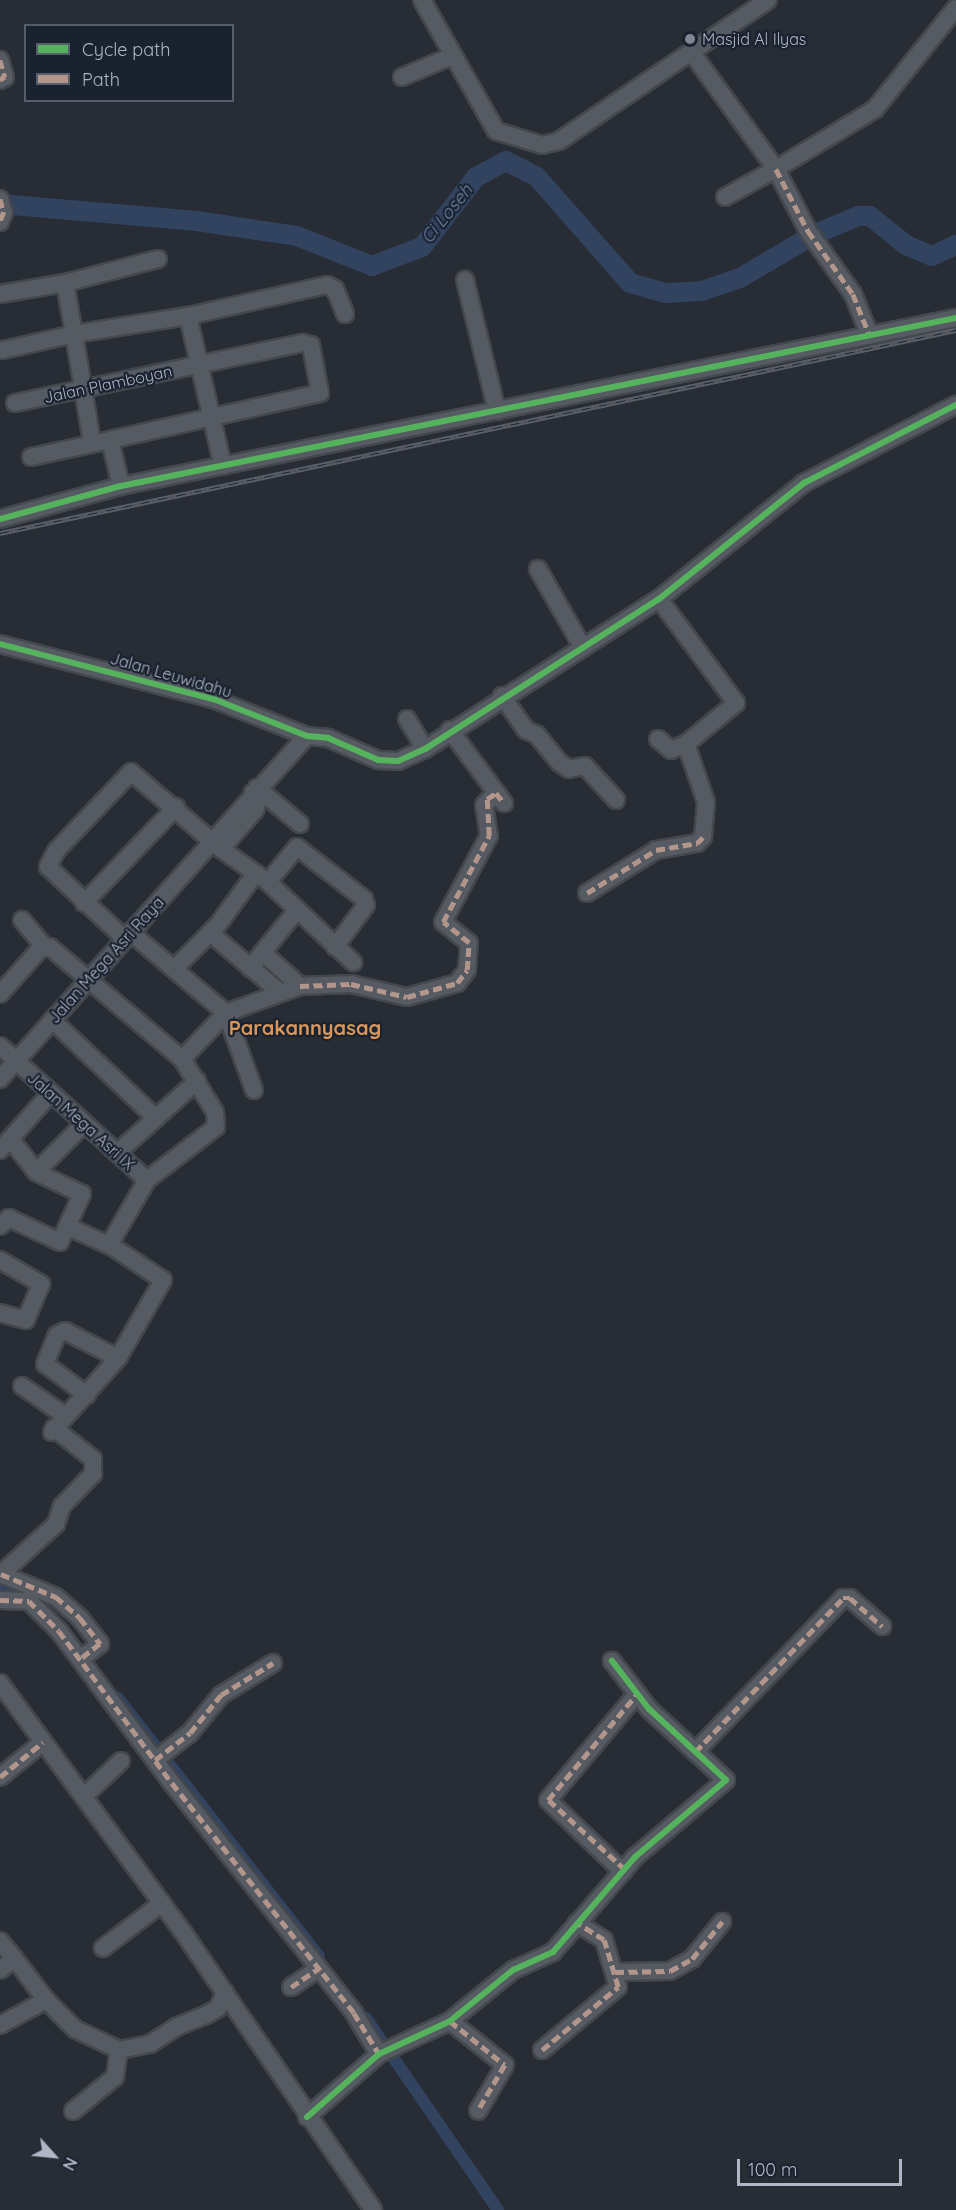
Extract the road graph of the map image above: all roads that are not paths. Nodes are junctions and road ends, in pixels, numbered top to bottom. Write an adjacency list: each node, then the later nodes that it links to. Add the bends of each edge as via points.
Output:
1 (422, 0): 5 (street)
2 (768, 0): 4 (street)
3 (956, 8): 9 (street, via 880,104)
4 (692, 53): 5 (street, via 559,141 542,145 496,131); 9 (street)
5 (452, 56): 7 (street)
6 (0, 60): 8 (street, via 5,74)
7 (402, 77)
8 (0, 80)
9 (776, 169): 10 (street); 19 (street, via 811,236 853,294)
10 (725, 197)
11 (158, 259): 13 (street)
12 (465, 280): 25 (street)
13 (65, 284): 14 (street); 18 (street)
14 (0, 294)
15 (345, 314): 16 (street, via 335,289 327,285)
16 (188, 316): 18 (street); 21 (street)
17 (956, 318): 19 (street)
18 (74, 334): 20 (street); 22 (street)
19 (870, 336): 25 (street)
20 (3, 350)
21 (200, 365): 22 (street, Jalan Plamboyan); 26 (street); 26 (street, Jalan Plamboyan, via 303,343 311,345 320,393)
22 (83, 390): 23 (street, Jalan Plamboyan); 28 (street)
23 (15, 403)
24 (956, 405): 34 (street, Jalan Leuwidahu, via 804,483)
25 (497, 411): 30 (street)
26 (211, 417): 27 (street); 30 (street)
27 (110, 440): 28 (street); 31 (street)
28 (92, 443): 29 (street)
29 (32, 458)
30 (223, 466): 31 (street)
31 (121, 486): 32 (street)
32 (0, 519)
33 (538, 569): 36 (street)
34 (659, 599): 36 (street, Jalan Leuwidahu); 42 (street, via 736,699 733,710)
35 (0, 644): 40 (street, Jalan Leuwidahu, via 216,700)
36 (582, 646): 37 (street, Jalan Leuwidahu)
37 (502, 696): 39 (street, Jalan Leuwidahu); 45 (street, via 526,730 537,735 560,763 569,769 585,766)
38 (407, 719): 43 (street)
39 (450, 730): 43 (street, Jalan Leuwidahu); 63 (street, via 500,798 484,805 489,836 443,922 469,943 467,970 457,983 407,998 351,984)
40 (307, 736): 43 (street, Jalan Leuwidahu, via 328,738 364,753 398,761); 44 (street, Jalan Mega Asri Raya)
41 (658, 739): 42 (street, via 671,750)
42 (686, 744): 50 (street, via 706,802 703,837 698,843 656,850)
43 (425, 749)
44 (255, 790): 47 (street); 48 (street, Jalan Mega Asri Raya)
45 (616, 800)
46 (176, 807): 48 (street); 51 (street); 51 (street, via 137,773 128,774 50,859 50,873)
47 (300, 824)
48 (216, 845): 49 (street); 55 (street, Jalan Mega Asri Raya)
49 (262, 878): 52 (street); 54 (street); 57 (street, via 297,847 364,899 366,905)
50 (587, 893)
51 (84, 903): 55 (street)
52 (297, 910): 57 (street); 58 (street)
53 (22, 920): 56 (street)
54 (210, 933): 60 (street); 61 (street)
55 (127, 935): 60 (street); 62 (street, Jalan Mega Asri Raya)
56 (44, 946): 62 (street); 65 (street)
57 (335, 947): 59 (street)
58 (263, 953): 61 (street); 63 (street)
59 (352, 963)
60 (175, 968): 66 (street)
61 (250, 968): 64 (street)
62 (88, 980): 67 (street, Jalan Mega Asri Raya); 69 (street)
63 (300, 986): 64 (street)
64 (280, 992): 66 (street)
65 (0, 994)
66 (226, 1013): 69 (street); 73 (street)
67 (52, 1020): 70 (street, Jalan Mega Asri Raya); 75 (street)
68 (0, 1046): 70 (street, Jalan Mega Asri IX)
69 (182, 1059): 72 (street)
70 (15, 1062): 71 (street, Jalan Mega Asri Raya); 74 (street, Jalan Mega Asri IX)
71 (0, 1079)
72 (197, 1081): 75 (street); 80 (street, via 215,1112 216,1127)
73 (254, 1090)
74 (51, 1093): 76 (street, Jalan Mega Asri IX); 77 (street)
75 (156, 1119): 78 (street)
76 (84, 1124): 78 (street, Jalan Mega Asri IX); 79 (street)
77 (6, 1145): 79 (street)
78 (117, 1153): 80 (street, Jalan Mega Asri IX)
79 (36, 1172): 82 (street, via 80,1191)
80 (147, 1180): 83 (street)
81 (0, 1226): 82 (street, via 9,1218 58,1243)
82 (69, 1227): 83 (street)
83 (109, 1245): 86 (street, via 163,1280)
84 (0, 1260): 85 (street, via 38,1278 41,1284 26,1320)
85 (0, 1314)
86 (118, 1358): 88 (street); 88 (street, via 65,1331 57,1335 45,1364)
87 (22, 1386): 89 (street)
88 (87, 1395): 89 (street)
89 (57, 1425): 90 (street, via 93,1459 93,1474 62,1506 56,1524)
90 (1, 1574): 93 (street, via 56,1596 100,1644)
91 (0, 1600): 93 (street, via 29,1601)
92 (882, 1626): 99 (street, via 850,1598 843,1598)
93 (88, 1655): 100 (street)
94 (612, 1661): 97 (street)
95 (273, 1664): 100 (street, via 221,1695)
96 (0, 1683): 98 (street)
97 (637, 1694): 99 (street); 104 (street, via 548,1800)
98 (43, 1742): 102 (street); 103 (street)
99 (695, 1752): 104 (street, via 726,1780)
100 (161, 1755): 111 (street)
101 (122, 1761): 103 (street)
102 (0, 1777)
103 (84, 1796): 105 (street)
104 (623, 1872): 107 (street)
105 (162, 1903): 109 (street); 115 (street)
106 (722, 1922): 113 (street, via 692,1959 670,1971)
107 (577, 1923): 113 (street, via 604,1940); 117 (street, via 553,1952 513,1970)
108 (0, 1941): 110 (street)
109 (103, 1948)
110 (14, 1958): 112 (street); 116 (street)
111 (318, 1969): 114 (street); 121 (street)
112 (0, 1970)
113 (615, 1972): 120 (street, via 618,1987 613,1995)
114 (291, 1987)
115 (225, 1993): 119 (street, via 218,2008 206,2015 178,2025 150,2044); 124 (street)
116 (46, 2000): 118 (street); 119 (street, via 75,2029)
117 (450, 2021): 121 (street); 123 (street, via 505,2065)
118 (0, 2025)
119 (119, 2050): 122 (street, via 115,2077)
120 (542, 2050)
121 (385, 2052): 124 (street)
122 (73, 2111)
123 (478, 2111)
124 (307, 2117): 125 (street)
125 (374, 2210)

